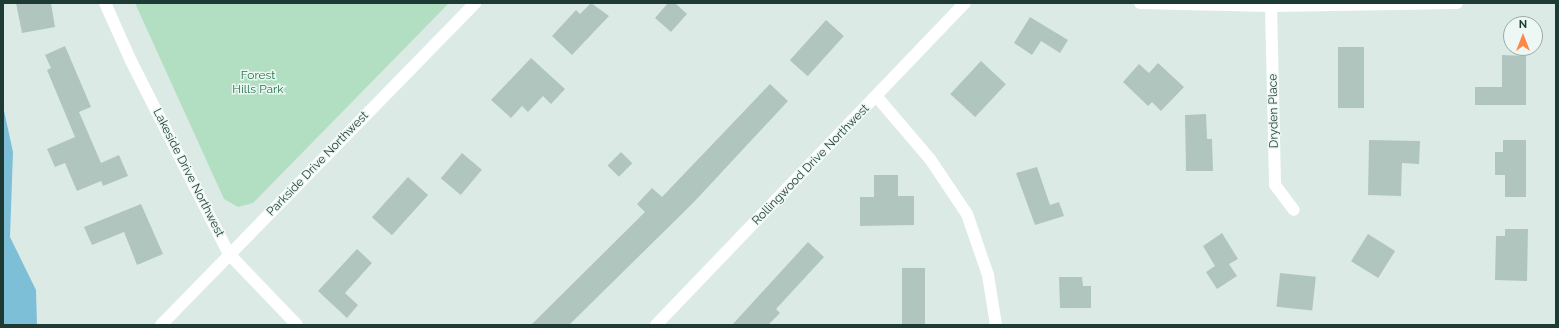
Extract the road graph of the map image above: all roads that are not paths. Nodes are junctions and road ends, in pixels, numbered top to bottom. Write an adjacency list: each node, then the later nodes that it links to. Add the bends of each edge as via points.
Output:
1 (105, 3): 9 (street, Lakeside Drive Northwest, via 131,62)
2 (475, 3): 9 (street, Parkside Drive Northwest)
3 (965, 3): 7 (street, Rollingwood Drive Northwest)
4 (1140, 3): 6 (street)
5 (1457, 3): 6 (street)
6 (1271, 6): 8 (street, Dryden Place, via 1275,185)
7 (877, 98): 12 (street, Rollingwood Drive Northwest); 13 (street, via 930,159 967,214 988,274)
8 (1294, 210)
9 (229, 254): 10 (street, Parkside Drive Northwest); 11 (street, Lakeside Drive Northwest)
10 (161, 325)
11 (297, 325)
12 (656, 325)
13 (996, 325)

